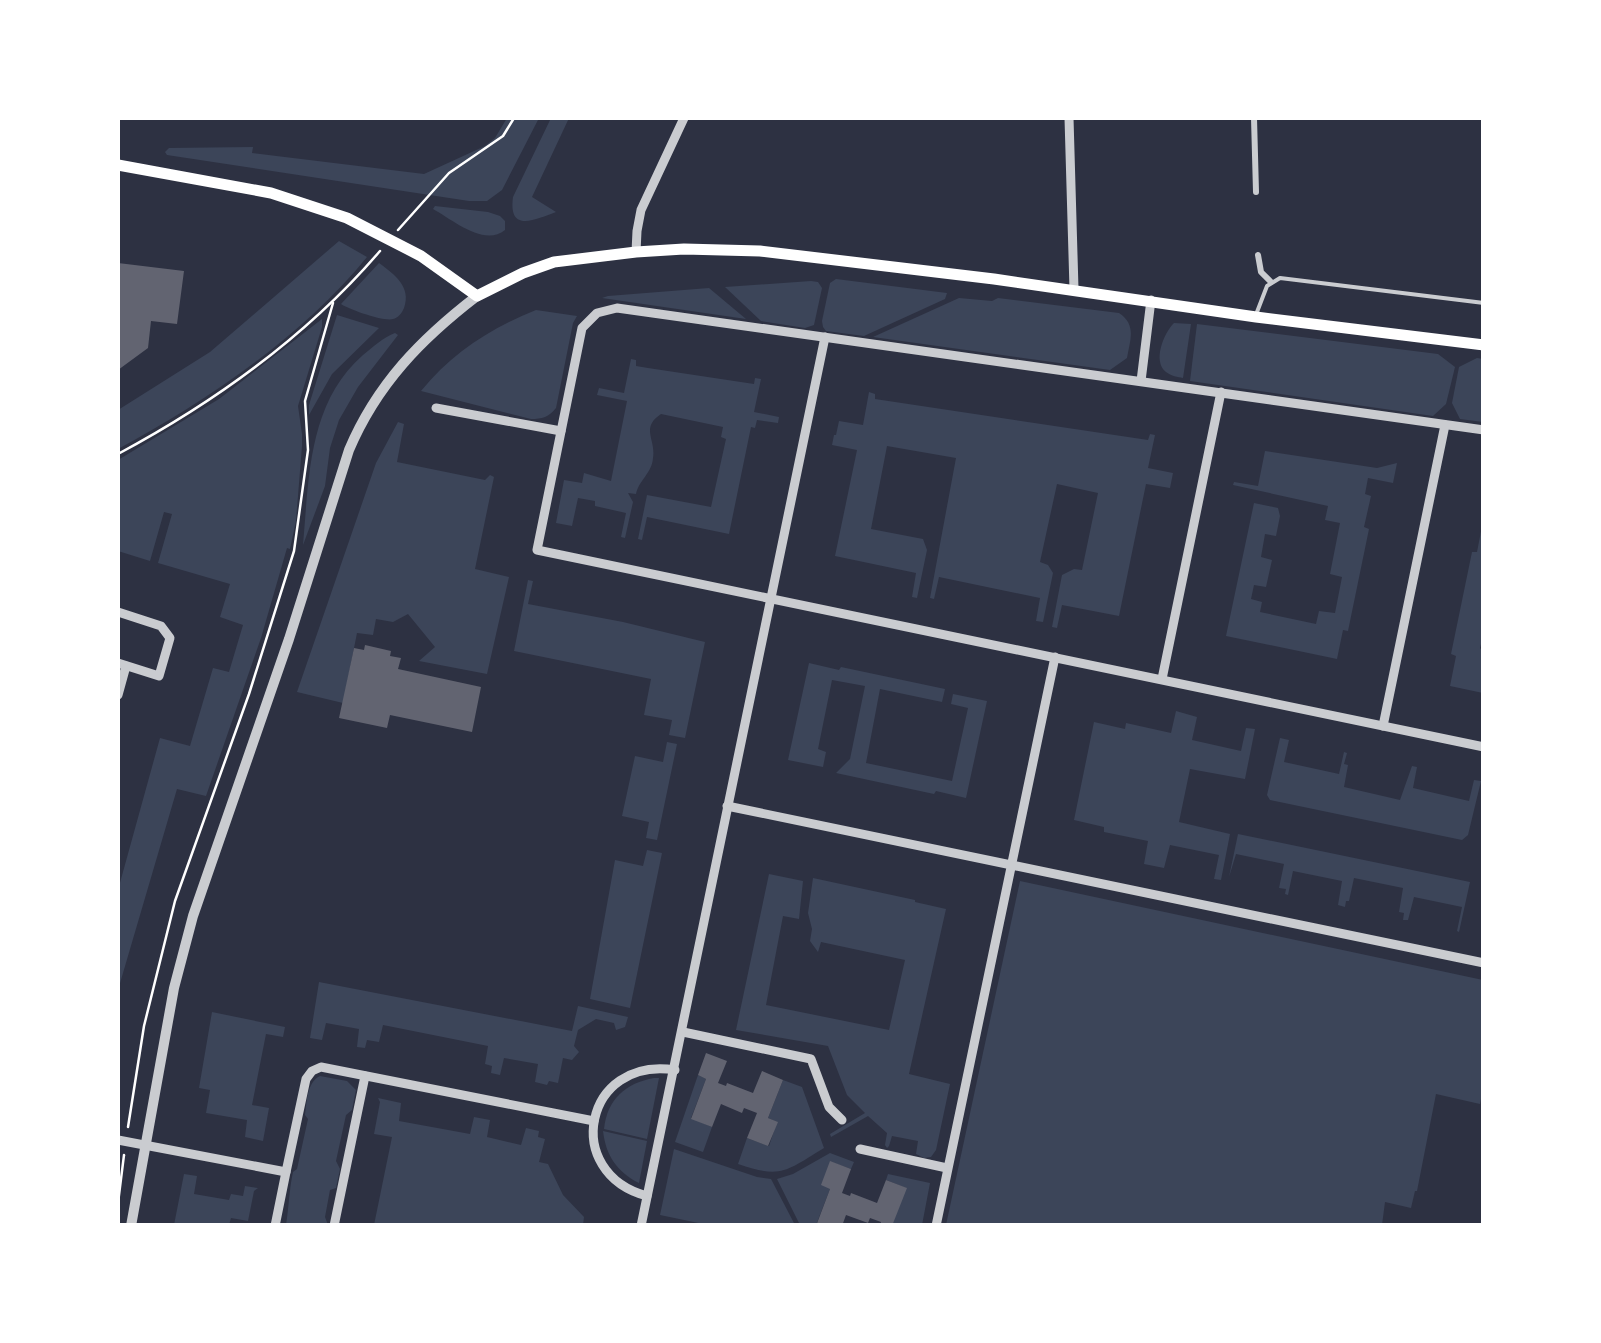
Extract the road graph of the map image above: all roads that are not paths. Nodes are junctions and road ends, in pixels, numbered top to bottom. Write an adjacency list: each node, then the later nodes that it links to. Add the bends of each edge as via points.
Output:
1 (684, 118): 6 (street, via 641,210)
2 (1069, 118): 9 (street)
3 (1254, 118): 5 (street)
4 (118, 164): 10 (main road, via 271,194 347,218 422,256)
5 (1256, 192)
6 (636, 252): 9 (main road, via 760,250); 10 (main road, via 554,262)
7 (1258, 255): 8 (street)
8 (1271, 282): 12 (lane, via 1290,278); 13 (lane)
9 (1074, 290): 11 (main road)
10 (476, 296): 43 (street, via 390,378 349,450 193,916)
11 (1152, 300): 13 (main road); 16 (street)
12 (1484, 303)
13 (1256, 317): 15 (main road)
14 (825, 337): 16 (street); 21 (street, via 617,308 597,312 582,328); 22 (street)
15 (1484, 345)
16 (1141, 380): 17 (street)
17 (1221, 392): 19 (street); 26 (street)
18 (436, 408): 21 (street)
19 (1445, 425): 20 (street); 28 (street)
20 (1484, 430)
21 (561, 432): 22 (street, via 537,550)
22 (771, 598): 24 (street); 30 (street)
23 (118, 612): 25 (street, via 161,626 170,638 159,676)
24 (1055, 657): 26 (street); 31 (street)
25 (122, 665): 27 (street)
26 (1162, 679): 28 (street)
27 (118, 695)
28 (1384, 726): 29 (street)
29 (1484, 747)
30 (727, 806): 31 (street); 33 (street)
31 (1011, 865): 32 (street); 40 (street)
32 (1484, 963)
33 (683, 1032): 34 (street); 37 (street, via 811,1059 829,1107)
34 (674, 1070): 36 (street, via 654,1068 616,1081); 42 (street)
35 (365, 1076): 36 (street); 41 (street, via 322,1068 308,1074); 45 (street)
36 (594, 1120): 42 (street, via 604,1168)
37 (842, 1120)
38 (121, 1142): 41 (street)
39 (860, 1149): 40 (street)
40 (947, 1168): 47 (street)
41 (286, 1172): 44 (street)
42 (648, 1196): 46 (street)
43 (131, 1226)
44 (275, 1226)
45 (334, 1226)
46 (641, 1226)
47 (936, 1226)

